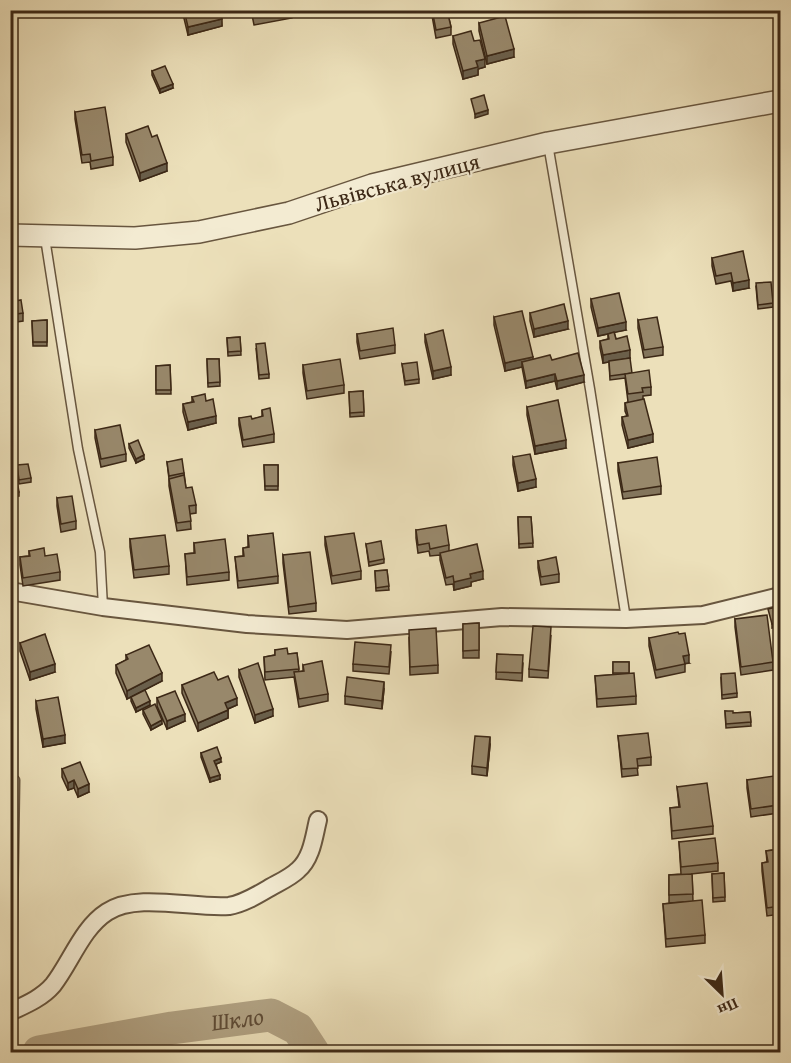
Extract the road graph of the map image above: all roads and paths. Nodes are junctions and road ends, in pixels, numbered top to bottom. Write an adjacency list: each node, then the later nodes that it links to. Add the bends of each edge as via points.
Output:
1 (780, 102): 2 (street, Львівська вулиця)
2 (548, 143): 4 (street, Львівська вулиця, via 372,185 289,213 199,232 135,238); 8 (lane)
3 (10, 235): 4 (street, Львівська вулиця)
4 (45, 237): 7 (lane, via 78,449 100,552)
5 (10, 591): 7 (street)
6 (780, 596): 8 (street, via 704,615)
7 (102, 607): 8 (street, via 247,624 346,630 502,617)
8 (626, 619)
9 (15, 780): 11 (lane)
10 (318, 820): 12 (street, via 310,853 299,870 260,894 232,906 147,902 108,911 93,924 52,986 40,997)
11 (10, 986)
12 (10, 1012)

